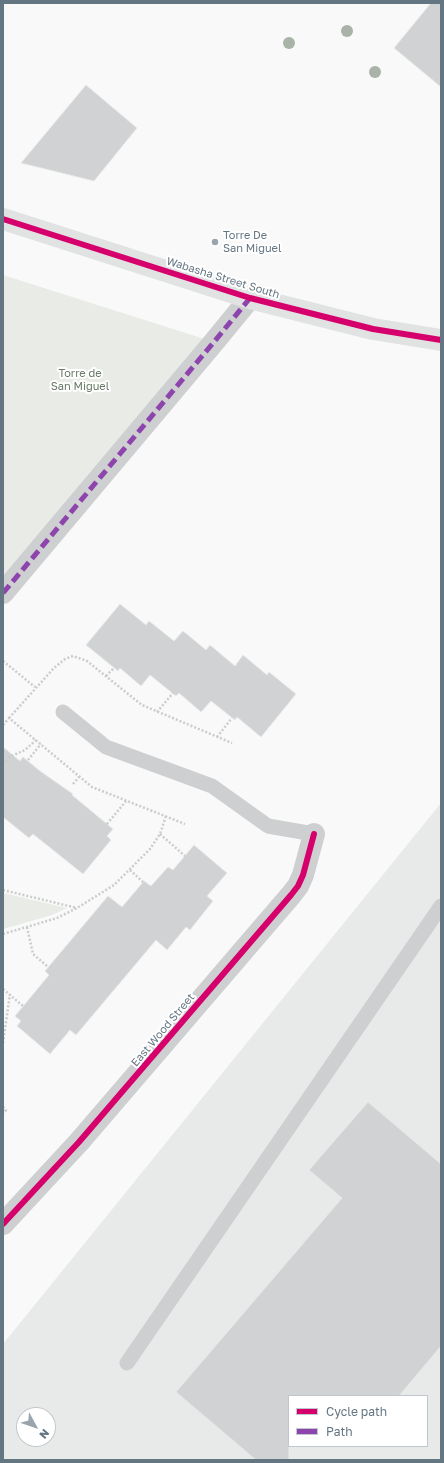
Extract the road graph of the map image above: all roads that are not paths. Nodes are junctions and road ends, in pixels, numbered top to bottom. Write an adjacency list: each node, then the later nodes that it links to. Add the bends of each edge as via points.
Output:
1 (3, 219): 2 (main road, Wabasha Street South)
2 (250, 298): 3 (main road, Wabasha Street South, via 359,325); 4 (street)
3 (441, 340)
4 (3, 593)
5 (63, 712): 6 (lane, East Wood Street, via 106,747 212,786 268,826)
6 (314, 834): 8 (street, East Wood Street, via 303,875 291,895 94,1125)
7 (441, 906): 9 (lane)
8 (3, 1224)
9 (127, 1363)

